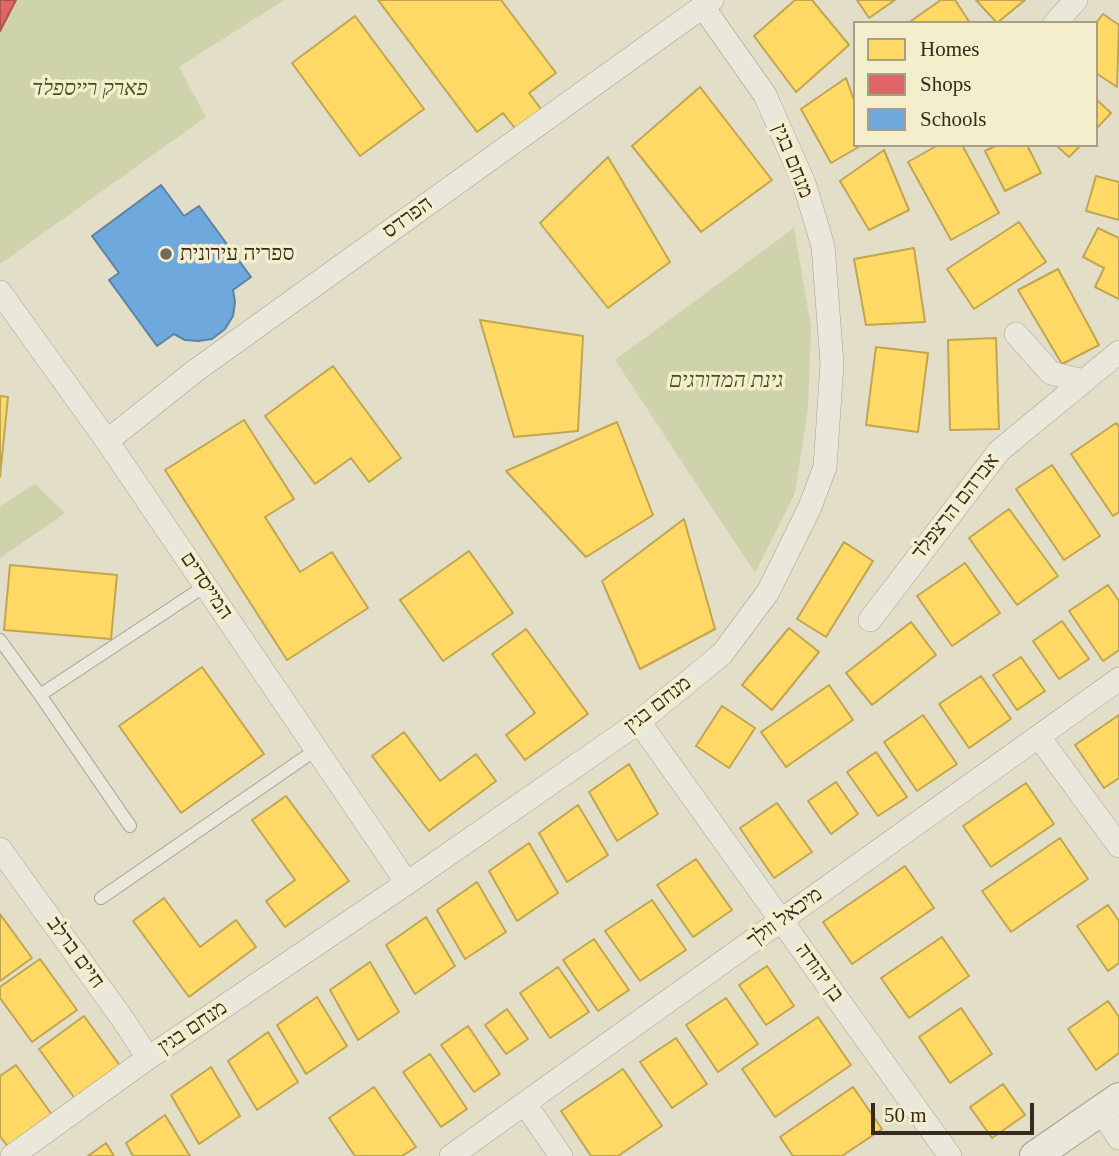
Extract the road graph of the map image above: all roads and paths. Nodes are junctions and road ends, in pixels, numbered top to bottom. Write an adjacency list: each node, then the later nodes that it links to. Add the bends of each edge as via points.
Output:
1 (1076, 0): 3 (street)
2 (707, 3): 8 (street, הפרדס, via 195,371); 14 (street, מנחם בגין, via 765,96 804,183 823,246 832,364 830,421 822,477 768,592 722,654)
3 (1057, 21)
4 (0, 292): 8 (street, המייסדים)
5 (1016, 334): 7 (street, via 1051,373)
6 (1119, 352): 7 (street, אברהם הרצפלד)
7 (1083, 382): 10 (street, אברהם הרצפלד, via 999,451)
8 (107, 441): 9 (street, המייסדים)
9 (205, 586): 13 (lane); 16 (street, המייסדים)
10 (870, 620)
11 (0, 640): 13 (lane)
12 (1119, 679): 15 (street, מיכאל וולך)
13 (40, 695): 17 (lane)
14 (639, 722): 20 (street, מנחם בגין); 22 (street, בן יהודה)
15 (1039, 737): 18 (street); 22 (street, מיכאל וולך)
16 (317, 749): 20 (street, המייסדים); 21 (lane)
17 (130, 826)
18 (1119, 846)
19 (0, 849): 23 (street, חיים ברלב)
20 (407, 883): 23 (street, מנחם בגין)
21 (101, 898)
22 (781, 920): 24 (street, מיכאל וולך); 30 (street, בן יהודה)
23 (148, 1058): 27 (street, מנחם בגין)
24 (525, 1104): 28 (street, מיכאל וולך); 29 (street)
25 (1110, 1105): 26 (street); 31 (street)
26 (1119, 1138)
27 (12, 1156)
28 (452, 1156)
29 (561, 1156)
30 (950, 1156)
31 (1035, 1156)

